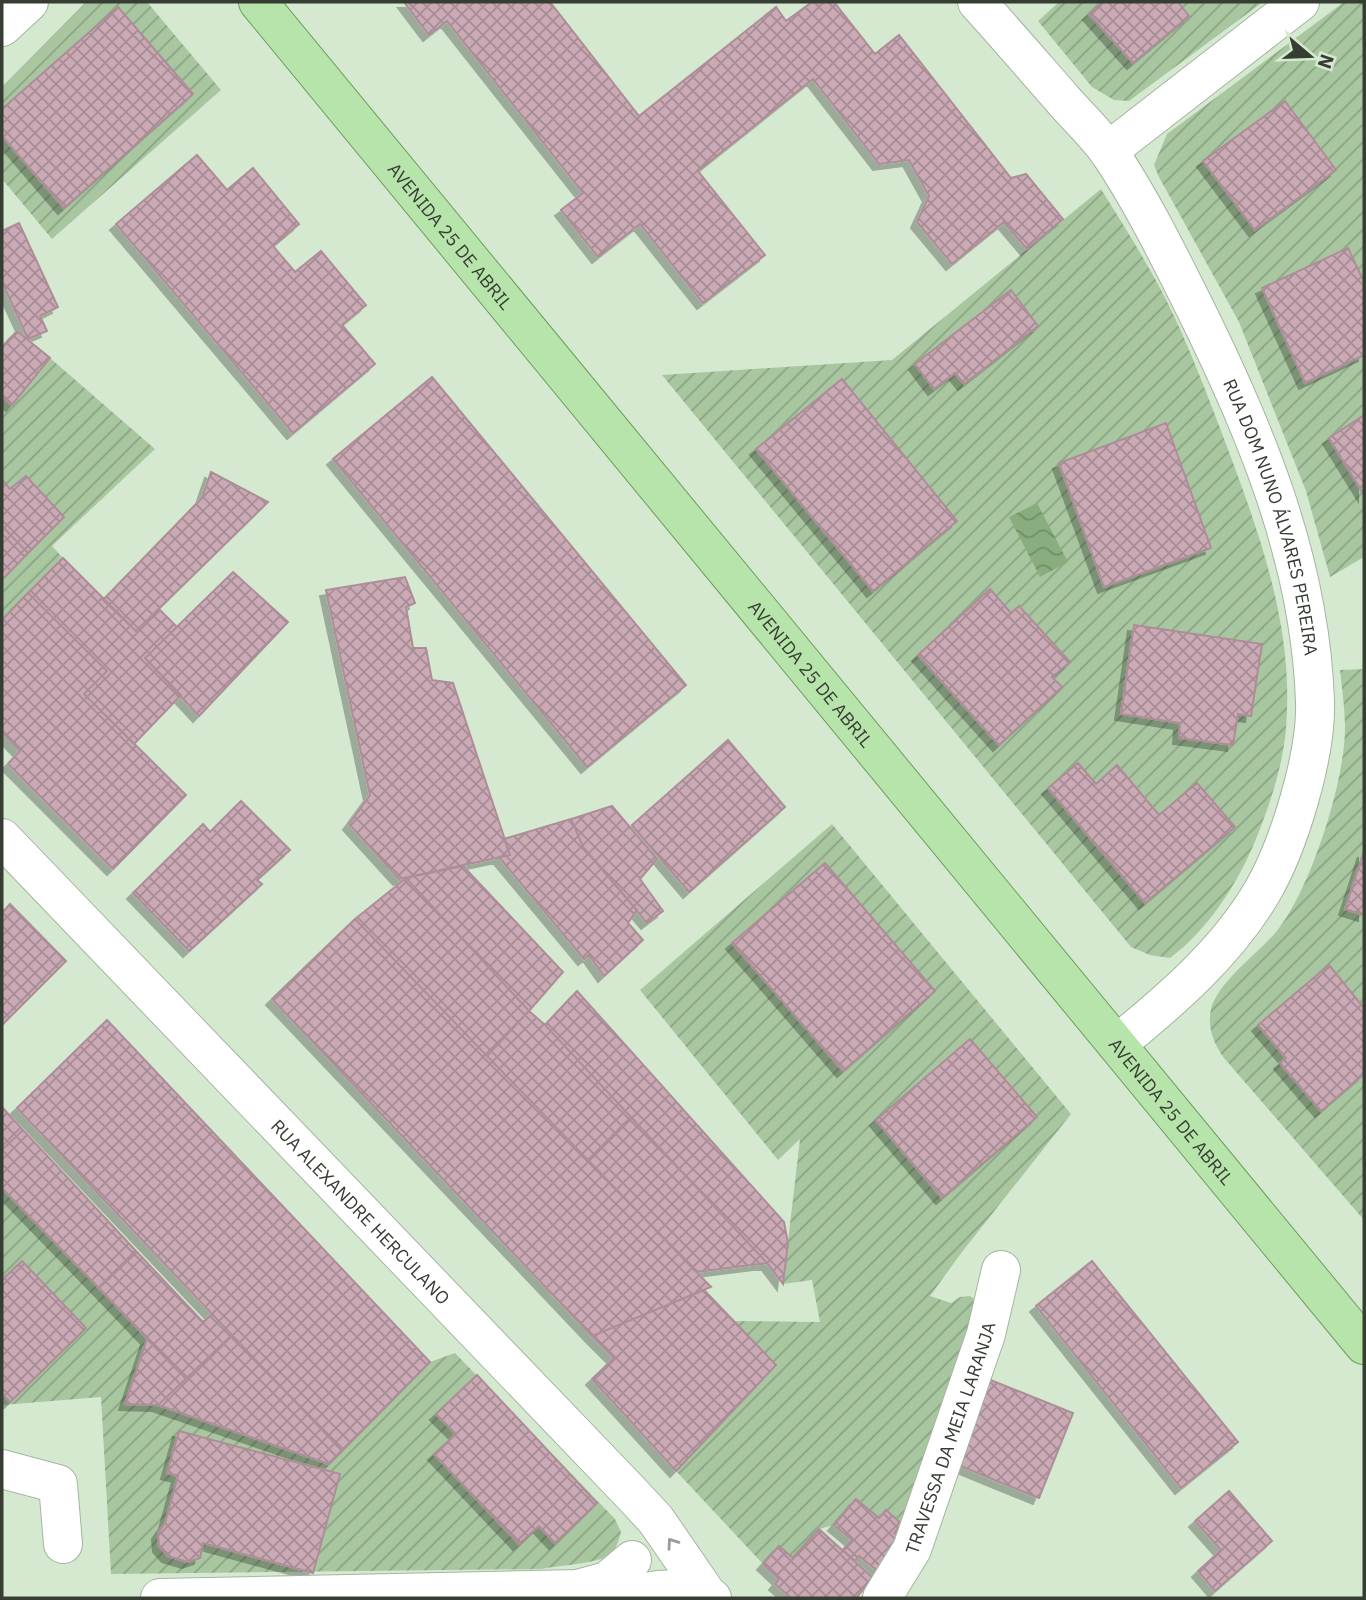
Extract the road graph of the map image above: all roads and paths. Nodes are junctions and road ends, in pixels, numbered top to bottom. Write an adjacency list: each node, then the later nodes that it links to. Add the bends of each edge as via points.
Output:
1 (29, 2): 5 (street)
2 (258, 2): 8 (main road, AVENIDA 25 DE ABRIL)
3 (977, 2): 6 (street, RUA DOM NUNO ÁLVARES PEREIRA)
4 (1300, 2): 6 (street)
5 (2, 27)
6 (1108, 151): 8 (street, RUA DOM NUNO ÁLVARES PEREIRA, via 1165,248 1221,361 1270,477 1296,561 1315,703 1310,760 1287,836 1263,891 1226,942 1176,996)
7 (2, 838): 12 (street, RUA ALEXANDRE HERCULANO)
8 (1117, 1044): 10 (main road, AVENIDA 25 DE ABRIL)
9 (1001, 1270): 17 (street, TRAVESSA DA MEIA LARANJA, via 982,1344 912,1549)
10 (1364, 1345)
11 (2, 1469): 13 (street, via 58,1484)
12 (631, 1493): 14 (street, via 639,1534 632,1560); 16 (street, RUA ALEXANDRE HERCULANO, one-way to 12, via 656,1520)
13 (63, 1544)
14 (613, 1595): 15 (street, via 577,1589); 16 (street, via 663,1588)
15 (160, 1598)
16 (710, 1598)
17 (882, 1598)

